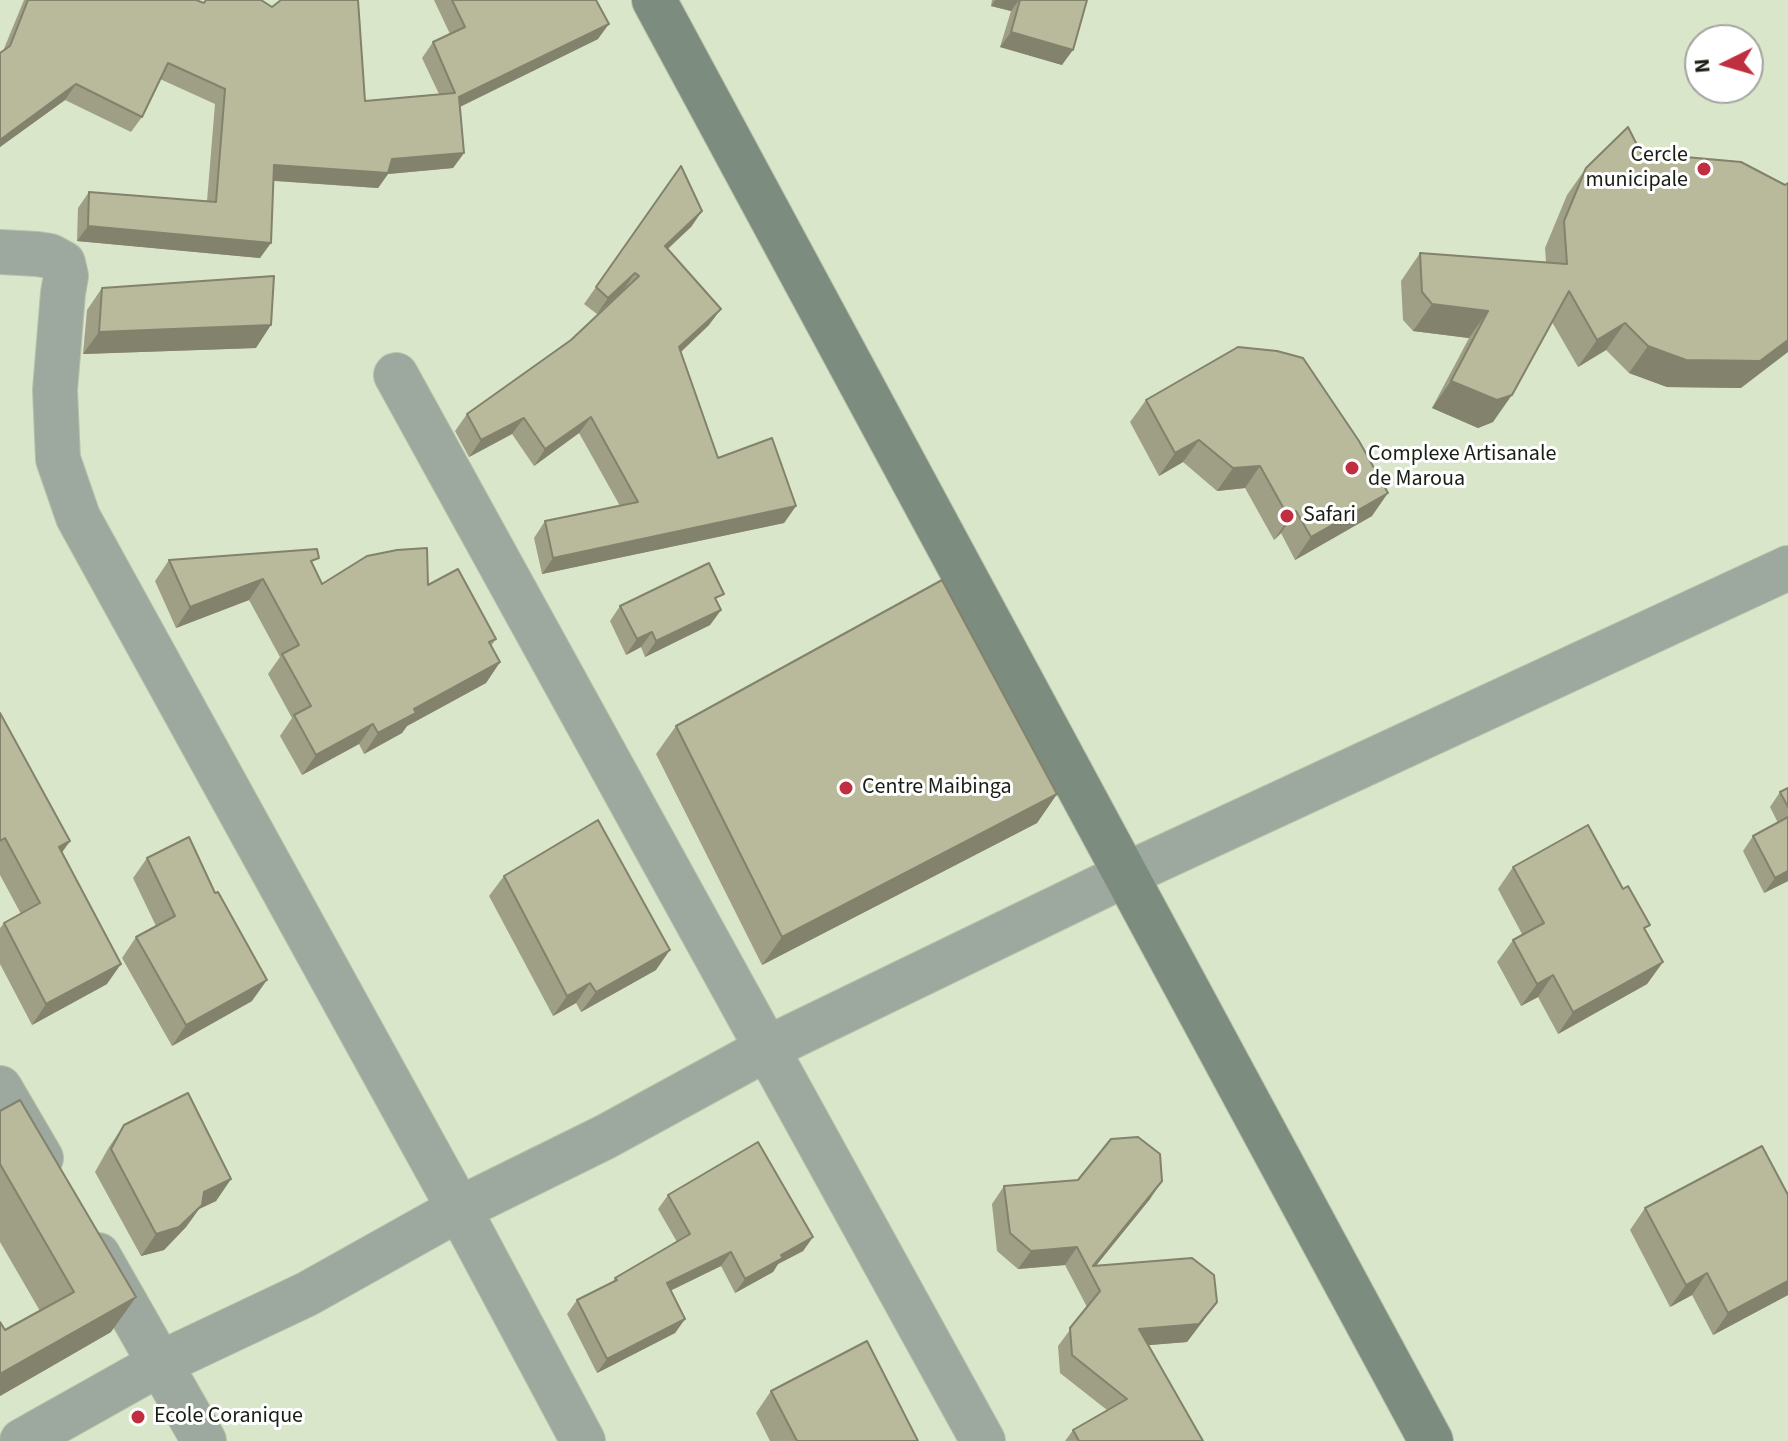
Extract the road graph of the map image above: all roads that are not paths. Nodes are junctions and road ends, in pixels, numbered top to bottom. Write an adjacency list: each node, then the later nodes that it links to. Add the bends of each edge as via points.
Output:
1 (654, 0): 5 (street)
2 (0, 252): 8 (street, via 50,256 63,263 55,390 58,459 78,517)
3 (396, 375): 6 (street)
4 (1788, 568): 5 (street)
5 (1125, 875): 6 (street); 14 (street)
6 (768, 1048): 8 (street); 13 (street)
7 (0, 1088): 9 (street)
8 (459, 1209): 9 (street, via 307,1294); 12 (street)
9 (161, 1363): 10 (street); 11 (street)
10 (22, 1441)
11 (204, 1441)
12 (583, 1441)
13 (983, 1441)
14 (1431, 1441)

